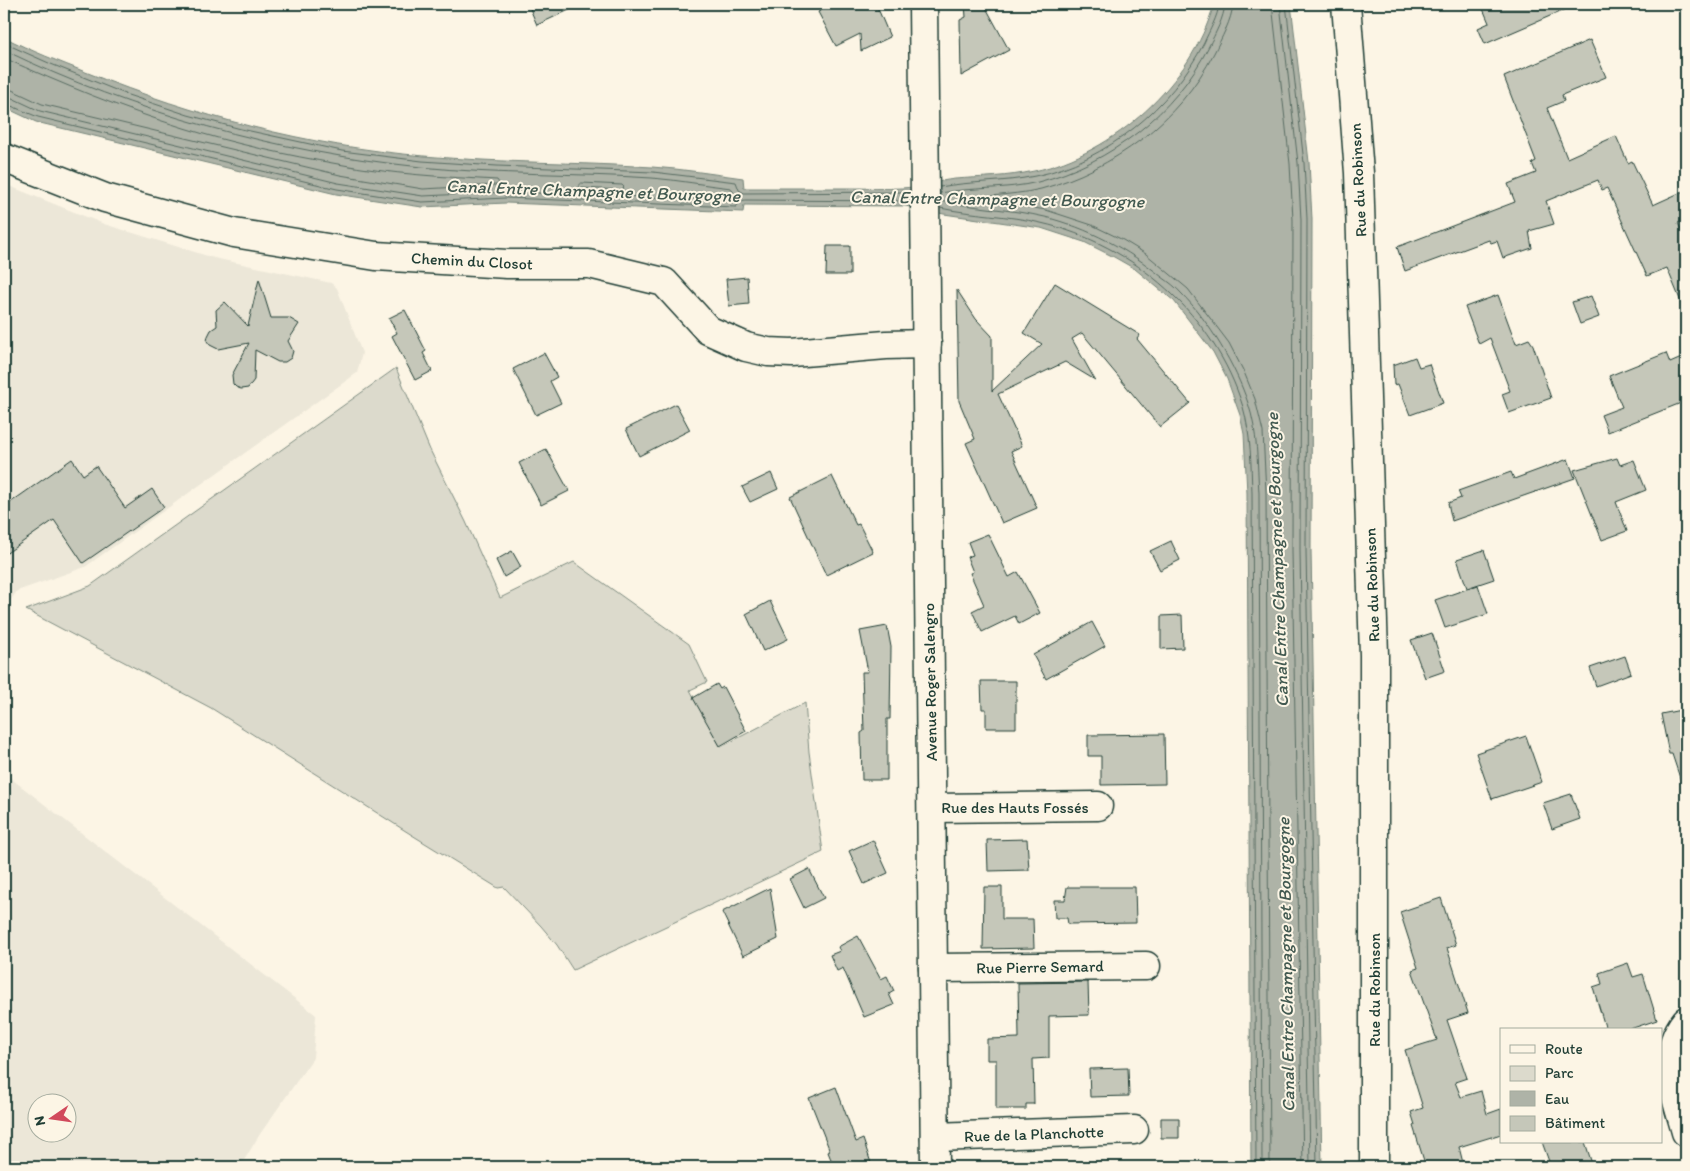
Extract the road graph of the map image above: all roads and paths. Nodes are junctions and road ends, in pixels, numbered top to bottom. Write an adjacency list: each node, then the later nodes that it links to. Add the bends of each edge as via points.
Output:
1 (923, 4): 4 (street, Avenue Roger Salengro)
2 (1346, 4): 14 (street, Rue du Robinson, via 1358,173 1374,655)
3 (4, 158): 4 (street, Chemin du Closot, via 105,198 234,233 376,256 507,264 589,264 664,282 708,330 768,352)
4 (927, 344): 6 (street, Avenue Roger Salengro)
5 (1098, 806): 6 (street, Rue des Hauts Fossés)
6 (932, 808): 8 (street, Avenue Roger Salengro)
7 (1146, 966): 8 (street, Rue Pierre Semard)
8 (933, 968): 12 (street, Avenue Roger Salengro)
9 (1686, 1021): 11 (street, via 1670,1055 1670,1074)
10 (1134, 1130): 12 (street, Rue de la Planchotte)
11 (1686, 1132)
12 (935, 1138): 13 (street, Avenue Roger Salengro)
13 (935, 1167)
14 (1374, 1167)

